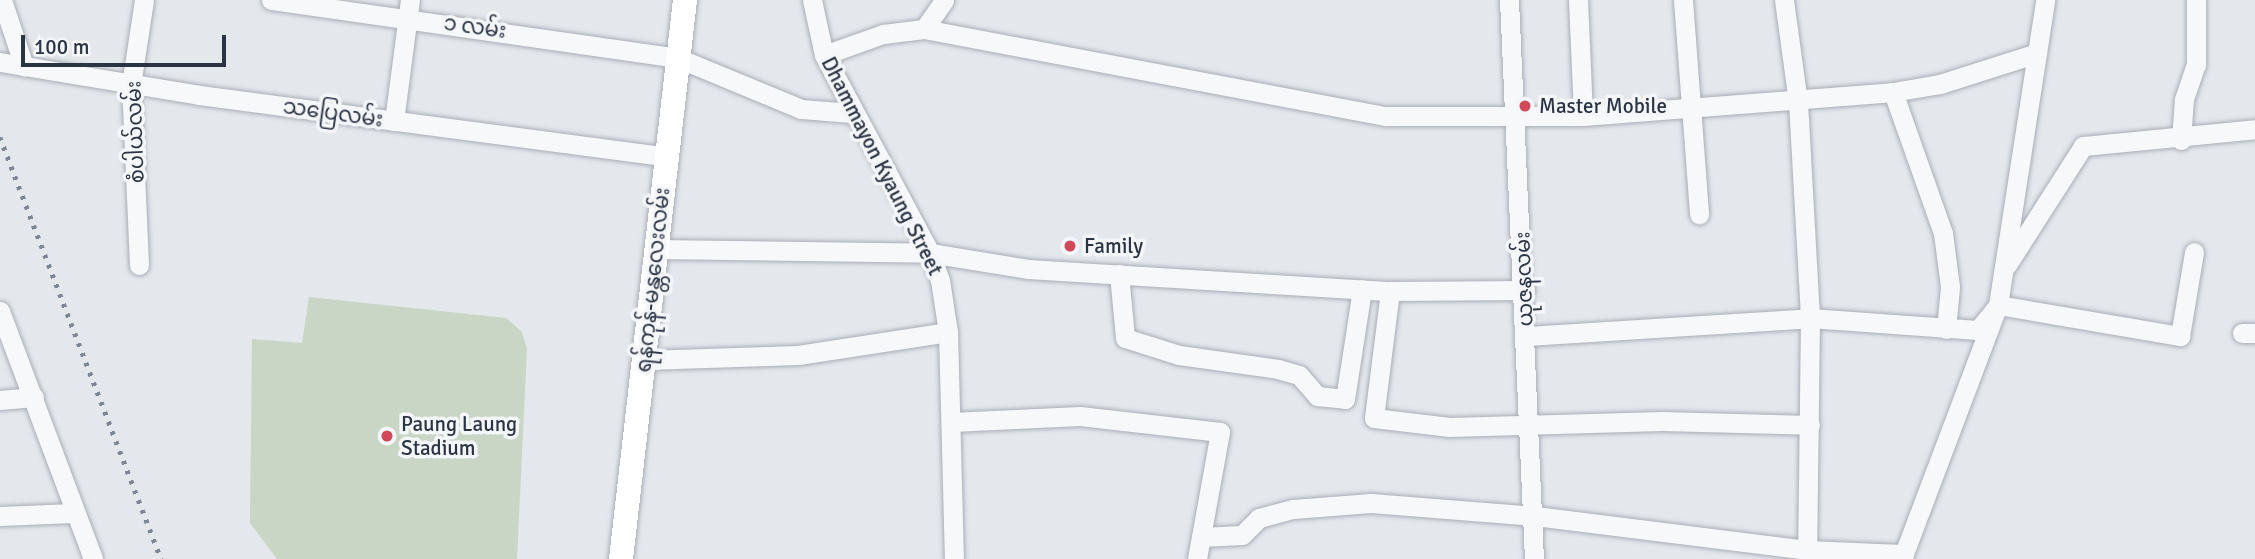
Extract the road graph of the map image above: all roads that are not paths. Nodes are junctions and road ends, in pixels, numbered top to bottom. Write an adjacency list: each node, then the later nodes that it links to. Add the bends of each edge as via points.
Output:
1 (2, 0): 19 (street)
2 (144, 0): 20 (street, စံပါယ်လမ်း)
3 (271, 0): 13 (street, ၁ လမ်း)
4 (685, 0): 17 (main road, ရန်ကုန်-မန္တလေးလမ်း)
5 (812, 0): 16 (street, Dhammayon Kyaung Street)
6 (944, 0): 14 (street)
7 (1509, 0): 25 (street, ယုဇနလမ်း)
8 (1578, 0): 26 (street)
9 (1683, 0): 23 (street)
10 (1784, 0): 22 (street)
11 (2045, 0): 15 (street)
12 (2196, 0): 29 (street, via 2196,65 2184,99)
13 (409, 9): 17 (street, ၁ လမ်း); 27 (street)
14 (924, 29): 16 (street, via 883,34); 25 (street, via 1386,116)
15 (2037, 53): 21 (street, via 1940,84); 36 (street)
16 (824, 55): 24 (street, Dhammayon Kyaung Street)
17 (678, 58): 24 (street, ၁ လမ်း, via 801,109); 30 (main road, ရန်ကုန်-မန္တလေးလမ်း)
18 (0, 62): 19 (street, သပြေလမ်း)
19 (24, 66): 20 (street, သပြေလမ်း)
20 (131, 85): 27 (street, သပြေလမ်း); 35 (street, စံပါယ်လမ်း)
21 (1893, 92): 22 (street); 44 (street, via 1931,187 1942,233 1950,287)
22 (1798, 102): 23 (street); 43 (street)
23 (1692, 108): 26 (street); 31 (street)
24 (852, 113): 33 (street, Dhammayon Kyaung Street)
25 (1516, 114): 26 (street); 39 (street, ယုဇနလမ်း)
26 (1583, 116)
27 (394, 121): 30 (street, သပြေလမ်း)
28 (2255, 129): 29 (street)
29 (2181, 140): 36 (street, via 2082,146)
30 (667, 157): 32 (main road, ရန်ကုန်-မန္တလေးလမ်း)
31 (1699, 214)
32 (658, 249): 33 (street); 47 (main road, ရန်ကုန်-မန္တလေးလမ်း)
33 (930, 253): 37 (street, via 1028,269); 45 (street, Dhammayon Kyaung Street, via 940,280)
34 (2194, 253): 41 (street, via 2180,336)
35 (139, 265)
36 (2005, 267): 41 (street)
37 (1119, 274): 38 (street); 38 (street, via 1125,338 1179,355 1278,369 1299,375 1317,396 1345,398)
38 (1362, 289): 40 (street)
39 (1525, 290): 40 (street); 46 (street, ယုဇနလမ်း)
40 (1390, 291): 51 (street, via 1374,418 1449,427)
41 (1997, 305): 44 (street, via 1978,330); 58 (street)
42 (0, 311): 48 (street)
43 (1810, 318): 44 (street); 46 (street); 52 (street)
44 (1946, 329)
45 (948, 332): 47 (street, via 798,355); 50 (street, Dhammayon Kyaung Street)
46 (1527, 336): 51 (street, ယုဇနလမ်း)
47 (645, 360): 60 (main road, ရန်ကုန်-မန္တလေးလမ်း)
48 (34, 397): 49 (street); 53 (street)
49 (0, 400)
50 (951, 422): 56 (street, via 1080,416 1220,432); 61 (street, Dhammayon Kyaung Street)
51 (1529, 425): 52 (street); 55 (street, ယုဇနလမ်း)
52 (1810, 425): 57 (street)
53 (73, 513): 54 (street); 59 (street)
54 (0, 516)
55 (1535, 516): 56 (street, via 1371,503 1293,509 1259,517 1242,535); 57 (street); 63 (street, ယုဇနလမ်း)
56 (1201, 537): 62 (street)
57 (1807, 550): 58 (street)
58 (1903, 556)
59 (93, 559)
60 (621, 559)
61 (954, 559)
62 (1197, 559)
63 (1534, 559)

